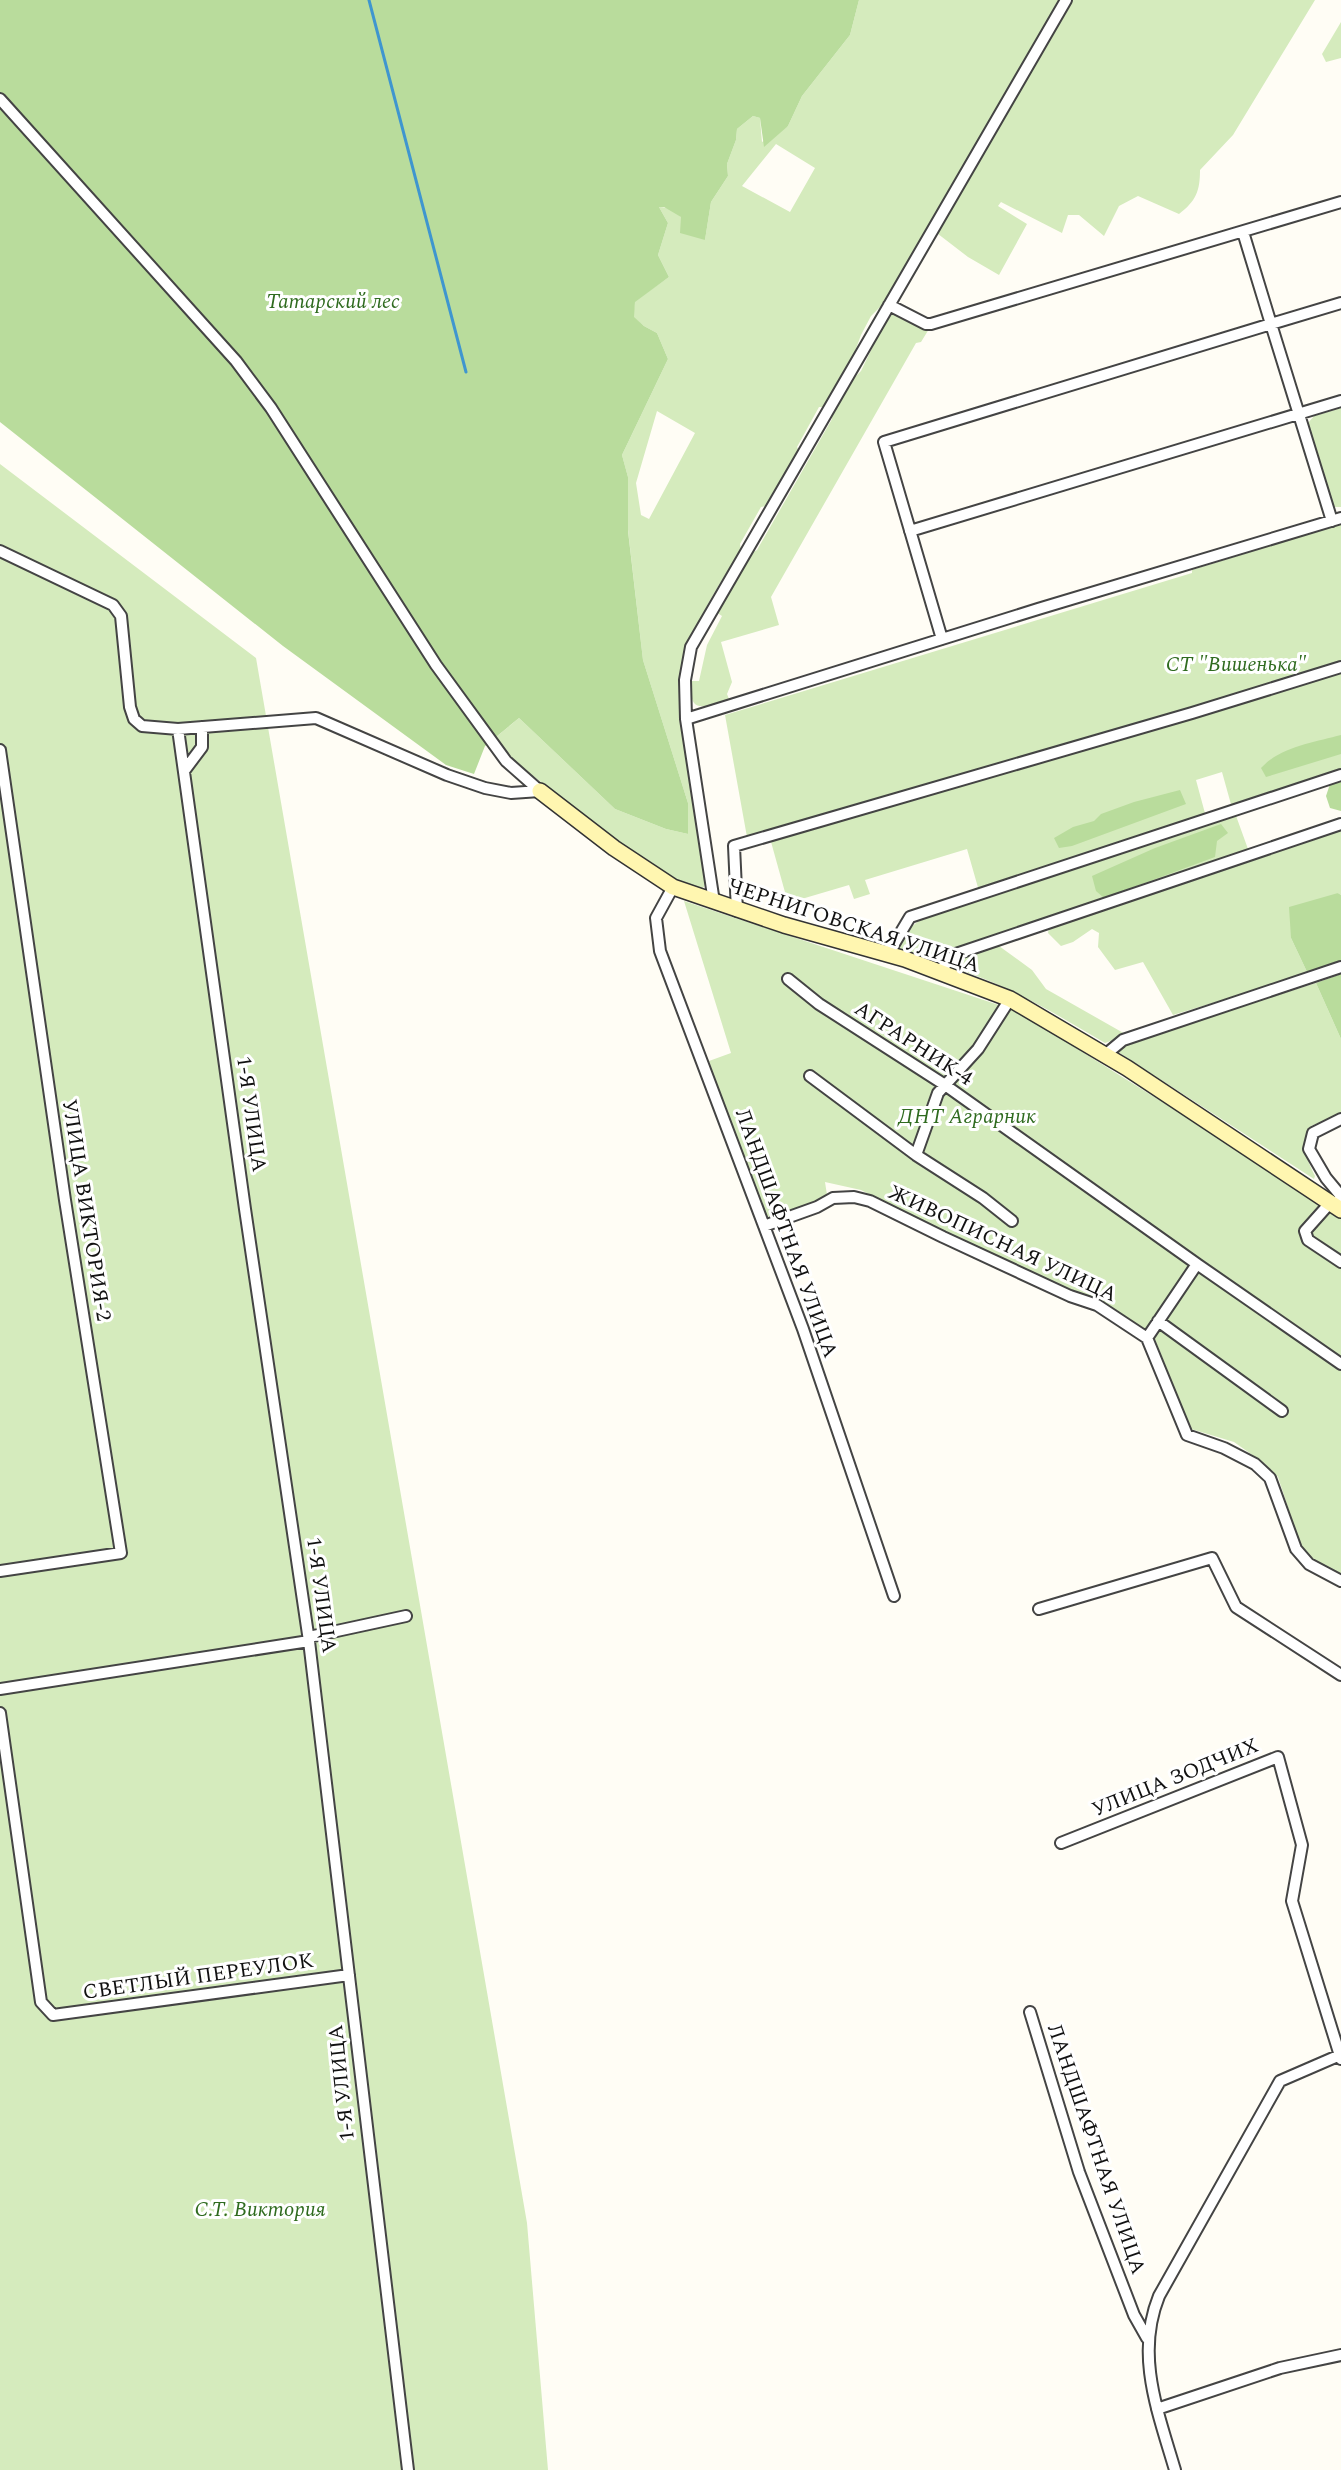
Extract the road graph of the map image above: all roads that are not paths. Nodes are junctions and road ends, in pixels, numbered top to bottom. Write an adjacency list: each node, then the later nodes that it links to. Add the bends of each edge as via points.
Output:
1 (1066, 0): 6 (street)
2 (0, 99): 21 (street, via 236,361 284,428 436,665 506,761)
3 (1341, 202): 4 (street)
4 (1243, 232): 6 (street, via 931,324); 7 (street)
5 (1341, 303): 7 (street)
6 (889, 305): 15 (street, via 691,647 684,681)
7 (1271, 324): 9 (street); 11 (street, via 884,442)
8 (1341, 401): 9 (street)
9 (1298, 414): 10 (street); 11 (street)
10 (1337, 519): 13 (street)
11 (910, 531): 13 (street)
12 (0, 551): 17 (street, via 113,605 121,616 134,719 142,726)
13 (942, 639): 15 (street)
14 (1341, 667): 25 (street, via 734,846)
15 (686, 719): 24 (street)
16 (202, 727): 17 (street); 19 (street, via 202,747); 21 (street, via 316,718 485,788 511,793)
17 (178, 729): 19 (street, 1-Я УЛИЦА)
18 (0, 750): 45 (street, УЛИЦА ВИКТОРИЯ-2, via 121,1553)
19 (184, 771): 50 (street, 1-Я УЛИЦА)
20 (1341, 775): 26 (street, via 910,917)
21 (540, 791): 23 (street, ЧЕРНИГОВСКАЯ УЛИЦА)
22 (1341, 824): 28 (street, via 956,954)
23 (673, 887): 24 (street, ЧЕРНИГОВСКАЯ УЛИЦА); 38 (street, ЛАНДШАФТНАЯ УЛИЦА, via 656,918 660,951)
24 (714, 902): 25 (street, ЧЕРНИГОВСКАЯ УЛИЦА)
25 (737, 910): 26 (street, ЧЕРНИГОВСКАЯ УЛИЦА)
26 (888, 954): 28 (street, ЧЕРНИГОВСКАЯ УЛИЦА)
27 (1341, 967): 31 (street, via 1123,1040)
28 (939, 971): 30 (street, ЧЕРНИГОВСКАЯ УЛИЦА)
29 (788, 979): 33 (street, АГРАРНИК-4, via 819,1004)
30 (1010, 999): 31 (street, ЧЕРНИГОВСКАЯ УЛИЦА); 33 (street, via 978,1049)
31 (1105, 1055): 36 (street, ЧЕРНИГОВСКАЯ УЛИЦА)
32 (810, 1076): 35 (street)
33 (945, 1085): 35 (street, via 938,1092); 40 (street, АГРАРНИК-4)
34 (1341, 1119): 36 (street, via 1313,1133 1309,1149)
35 (916, 1155): 37 (street)
36 (1338, 1202): 39 (street, via 1305,1231 1308,1240)
37 (1012, 1221)
38 (764, 1226): 42 (street, ЖИВОПИСНАЯ УЛИЦА, via 833,1198 870,1201 1096,1305); 47 (street, ЛАНДШАФТНАЯ УЛИЦА)
39 (1341, 1262)
40 (1197, 1264): 41 (street); 43 (street, АГРАРНИК-4)
41 (1158, 1321): 42 (street); 44 (street)
42 (1147, 1338): 46 (street, via 1187,1435 1256,1464 1270,1478 1296,1549 1309,1564)
43 (1341, 1364)
44 (1282, 1411)
45 (0, 1571)
46 (1341, 1581)
47 (894, 1596)
48 (1039, 1609): 51 (street, via 1212,1558 1236,1607)
49 (406, 1616): 50 (street)
50 (309, 1639): 52 (street); 55 (street, 1-Я УЛИЦА)
51 (1341, 1676)
52 (0, 1689)
53 (0, 1713): 55 (street, СВЕТЛЫЙ ПЕРЕУЛОК, via 41,2002 53,2015)
54 (1061, 1843): 57 (street, УЛИЦА ЗОДЧИХ, via 1278,1757 1302,1845 1292,1901)
55 (349, 1975): 61 (street, 1-Я УЛИЦА)
56 (1030, 2012): 58 (street, ЛАНДШАФТНАЯ УЛИЦА, via 1079,2172 1134,2315)
57 (1340, 2057): 58 (street, via 1280,2081 1159,2296)
58 (1147, 2338): 60 (street, ЛАНДШАФТНАЯ УЛИЦА)
59 (1341, 2355): 60 (street, via 1280,2368)
60 (1157, 2409): 62 (street, ЛАНДШАФТНАЯ УЛИЦА)
61 (408, 2470)
62 (1175, 2470)

